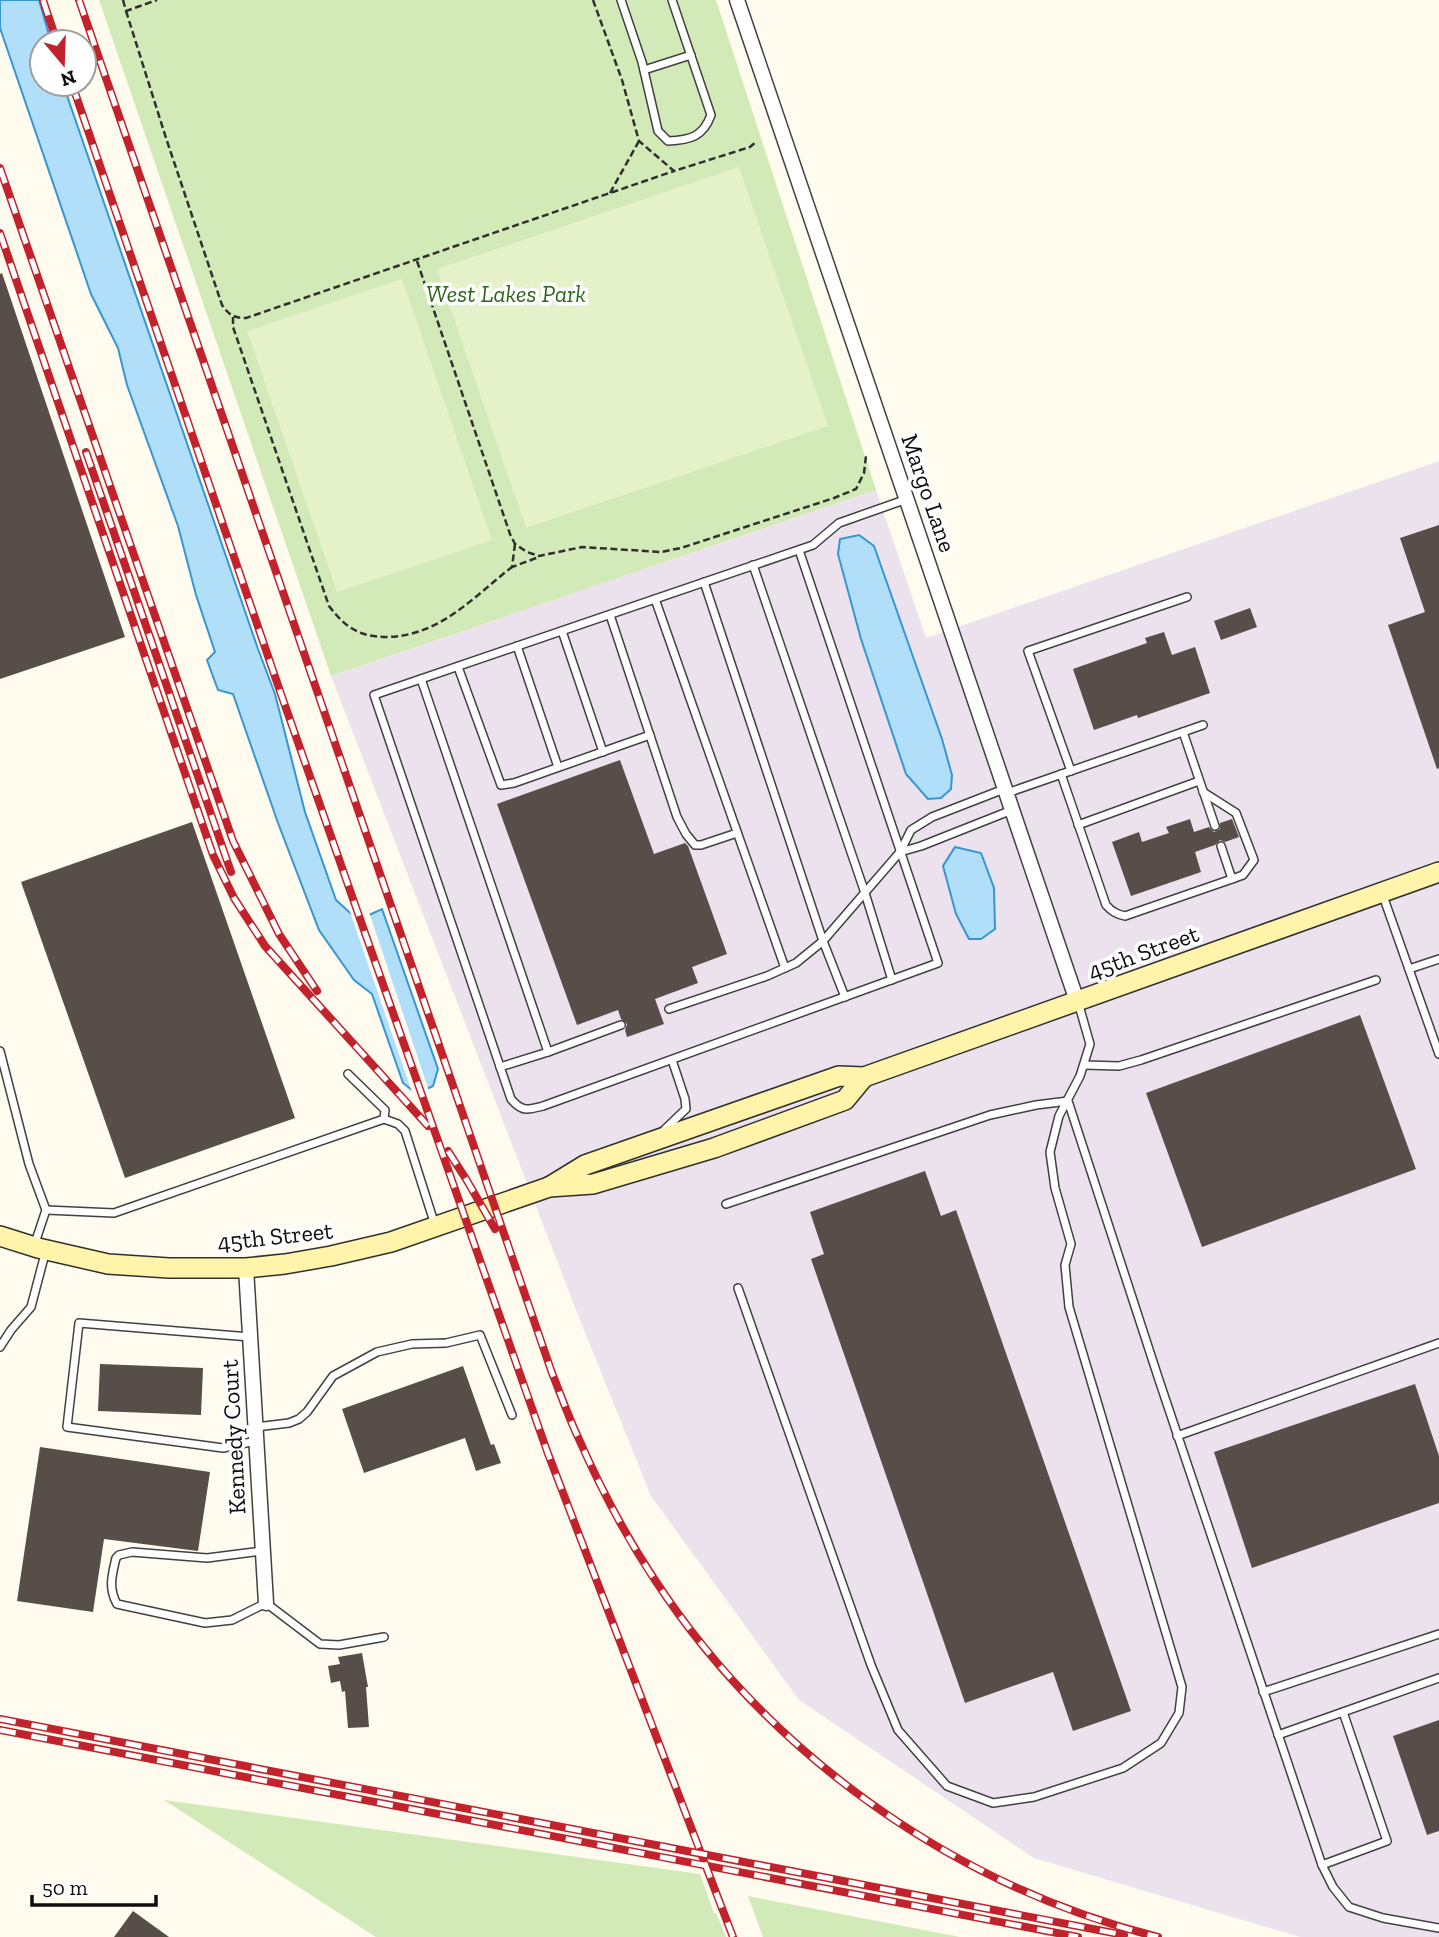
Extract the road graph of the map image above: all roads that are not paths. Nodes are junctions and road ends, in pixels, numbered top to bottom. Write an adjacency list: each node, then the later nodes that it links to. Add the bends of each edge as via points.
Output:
1 (621, 0): 5 (lane)
2 (672, 0): 4 (lane)
3 (737, 0): 6 (street, Margo Lane)
4 (691, 55): 5 (lane); 5 (lane, via 711,115 695,136 668,141 658,131)
5 (644, 70)
6 (906, 499): 7 (lane, via 839,523 813,545); 25 (street, Margo Lane)
7 (799, 550): 8 (lane); 32 (lane)
8 (753, 565): 9 (lane); 36 (lane)
9 (704, 582): 11 (lane); 37 (lane)
10 (1187, 597): 22 (lane, via 1028,651)
11 (655, 599): 12 (lane); 30 (lane)
12 (610, 615): 13 (lane); 19 (lane)
13 (562, 631): 14 (lane); 20 (lane)
14 (517, 646): 15 (lane); 21 (lane)
15 (458, 667): 16 (lane); 21 (lane, via 501,785)
16 (421, 679): 49 (lane); 52 (lane, via 374,695)
17 (1203, 725): 18 (lane)
18 (1183, 732): 22 (lane); 24 (lane)
19 (650, 736): 20 (lane); 30 (lane, via 686,835 701,845)
20 (603, 752): 21 (lane)
21 (558, 767)
22 (1072, 771): 23 (lane)
23 (1061, 774): 25 (lane); 28 (lane)
24 (1199, 781): 26 (lane); 28 (lane)
25 (1006, 791): 27 (street, Margo Lane); 32 (lane, via 932,817 911,830)
26 (1203, 792): 29 (lane); 34 (lane, via 1236,813 1254,860 1243,875)
27 (1012, 810): 32 (lane); 44 (street, Margo Lane)
28 (1078, 825): 34 (lane, via 1106,905 1119,915)
29 (1215, 826)
30 (737, 833): 39 (lane)
31 (1221, 846): 34 (lane)
32 (900, 852): 36 (lane); 41 (lane, via 938,963)
33 (1439, 872): 35 (main road, 45th Street)
34 (1233, 879)
35 (1382, 892): 40 (lane); 44 (main road, 45th Street)
36 (864, 893): 37 (lane); 41 (lane)
37 (823, 941): 39 (lane); 43 (lane)
38 (1439, 960): 40 (lane)
39 (785, 968): 45 (lane)
40 (1409, 969): 47 (lane)
41 (892, 980): 43 (lane)
42 (1376, 980): 51 (lane, via 1141,1060 1119,1066)
43 (845, 998): 50 (lane)
44 (1077, 1001): 51 (lane, via 1090,1044); 55 (main road, 45th Street)
45 (669, 1009)
46 (621, 1025): 49 (lane)
47 (1438, 1050)
48 (0, 1051): 53 (lane)
49 (548, 1052): 52 (lane)
50 (672, 1060): 52 (lane, via 528,1110 511,1099); 58 (lane, via 686,1109)
51 (1084, 1065): 56 (lane)
52 (500, 1067)
53 (2, 1070): 61 (lane)
54 (348, 1074): 57 (lane, via 385,1110)
55 (864, 1077): 58 (main road, 45th Street, via 839,1076); 59 (main road, 45th Street, via 845,1100 714,1148 593,1184)
56 (1068, 1101): 60 (lane, via 990,1115); 66 (lane, via 1050,1152 1071,1244 1065,1265 1069,1307 1181,1687 1179,1713 1161,1743 1123,1768 1034,1797 993,1803 947,1786 898,1730); 72 (lane)
57 (384, 1119): 61 (lane, via 114,1213); 62 (lane, via 405,1131)
58 (650, 1142): 59 (main road, 45th Street, via 585,1165)
59 (549, 1187): 62 (main road, 45th Street)
60 (726, 1204)
61 (46, 1210): 64 (lane)
62 (435, 1226): 65 (main road, 45th Street, via 331,1256)
63 (0, 1237): 64 (main road, 45th Street)
64 (40, 1248): 65 (main road, 45th Street, via 107,1264); 69 (lane, via 32,1307)
65 (246, 1268): 67 (street, Kennedy Court)
66 (738, 1288)
67 (250, 1337): 71 (street, Kennedy Court); 71 (lane, via 79,1323 67,1427 223,1448)
68 (1439, 1343): 72 (lane)
69 (0, 1347)
70 (512, 1415): 71 (lane, via 480,1335 377,1352 333,1376 299,1419)
71 (256, 1434): 73 (street, Kennedy Court)
72 (1177, 1436): 78 (lane)
73 (263, 1551): 74 (street, Kennedy Court); 74 (lane, via 207,1558 132,1552 116,1558 110,1583 117,1604 205,1623 232,1620)
74 (266, 1603): 76 (lane, via 320,1644)
75 (1439, 1634): 78 (lane)
76 (384, 1637)
77 (1439, 1678): 79 (lane)
78 (1263, 1692): 80 (lane)
79 (1343, 1712): 80 (lane); 81 (lane, via 1387,1841)
80 (1278, 1735): 81 (lane)
81 (1322, 1865): 82 (lane, via 1349,1907)
82 (1439, 1928)

